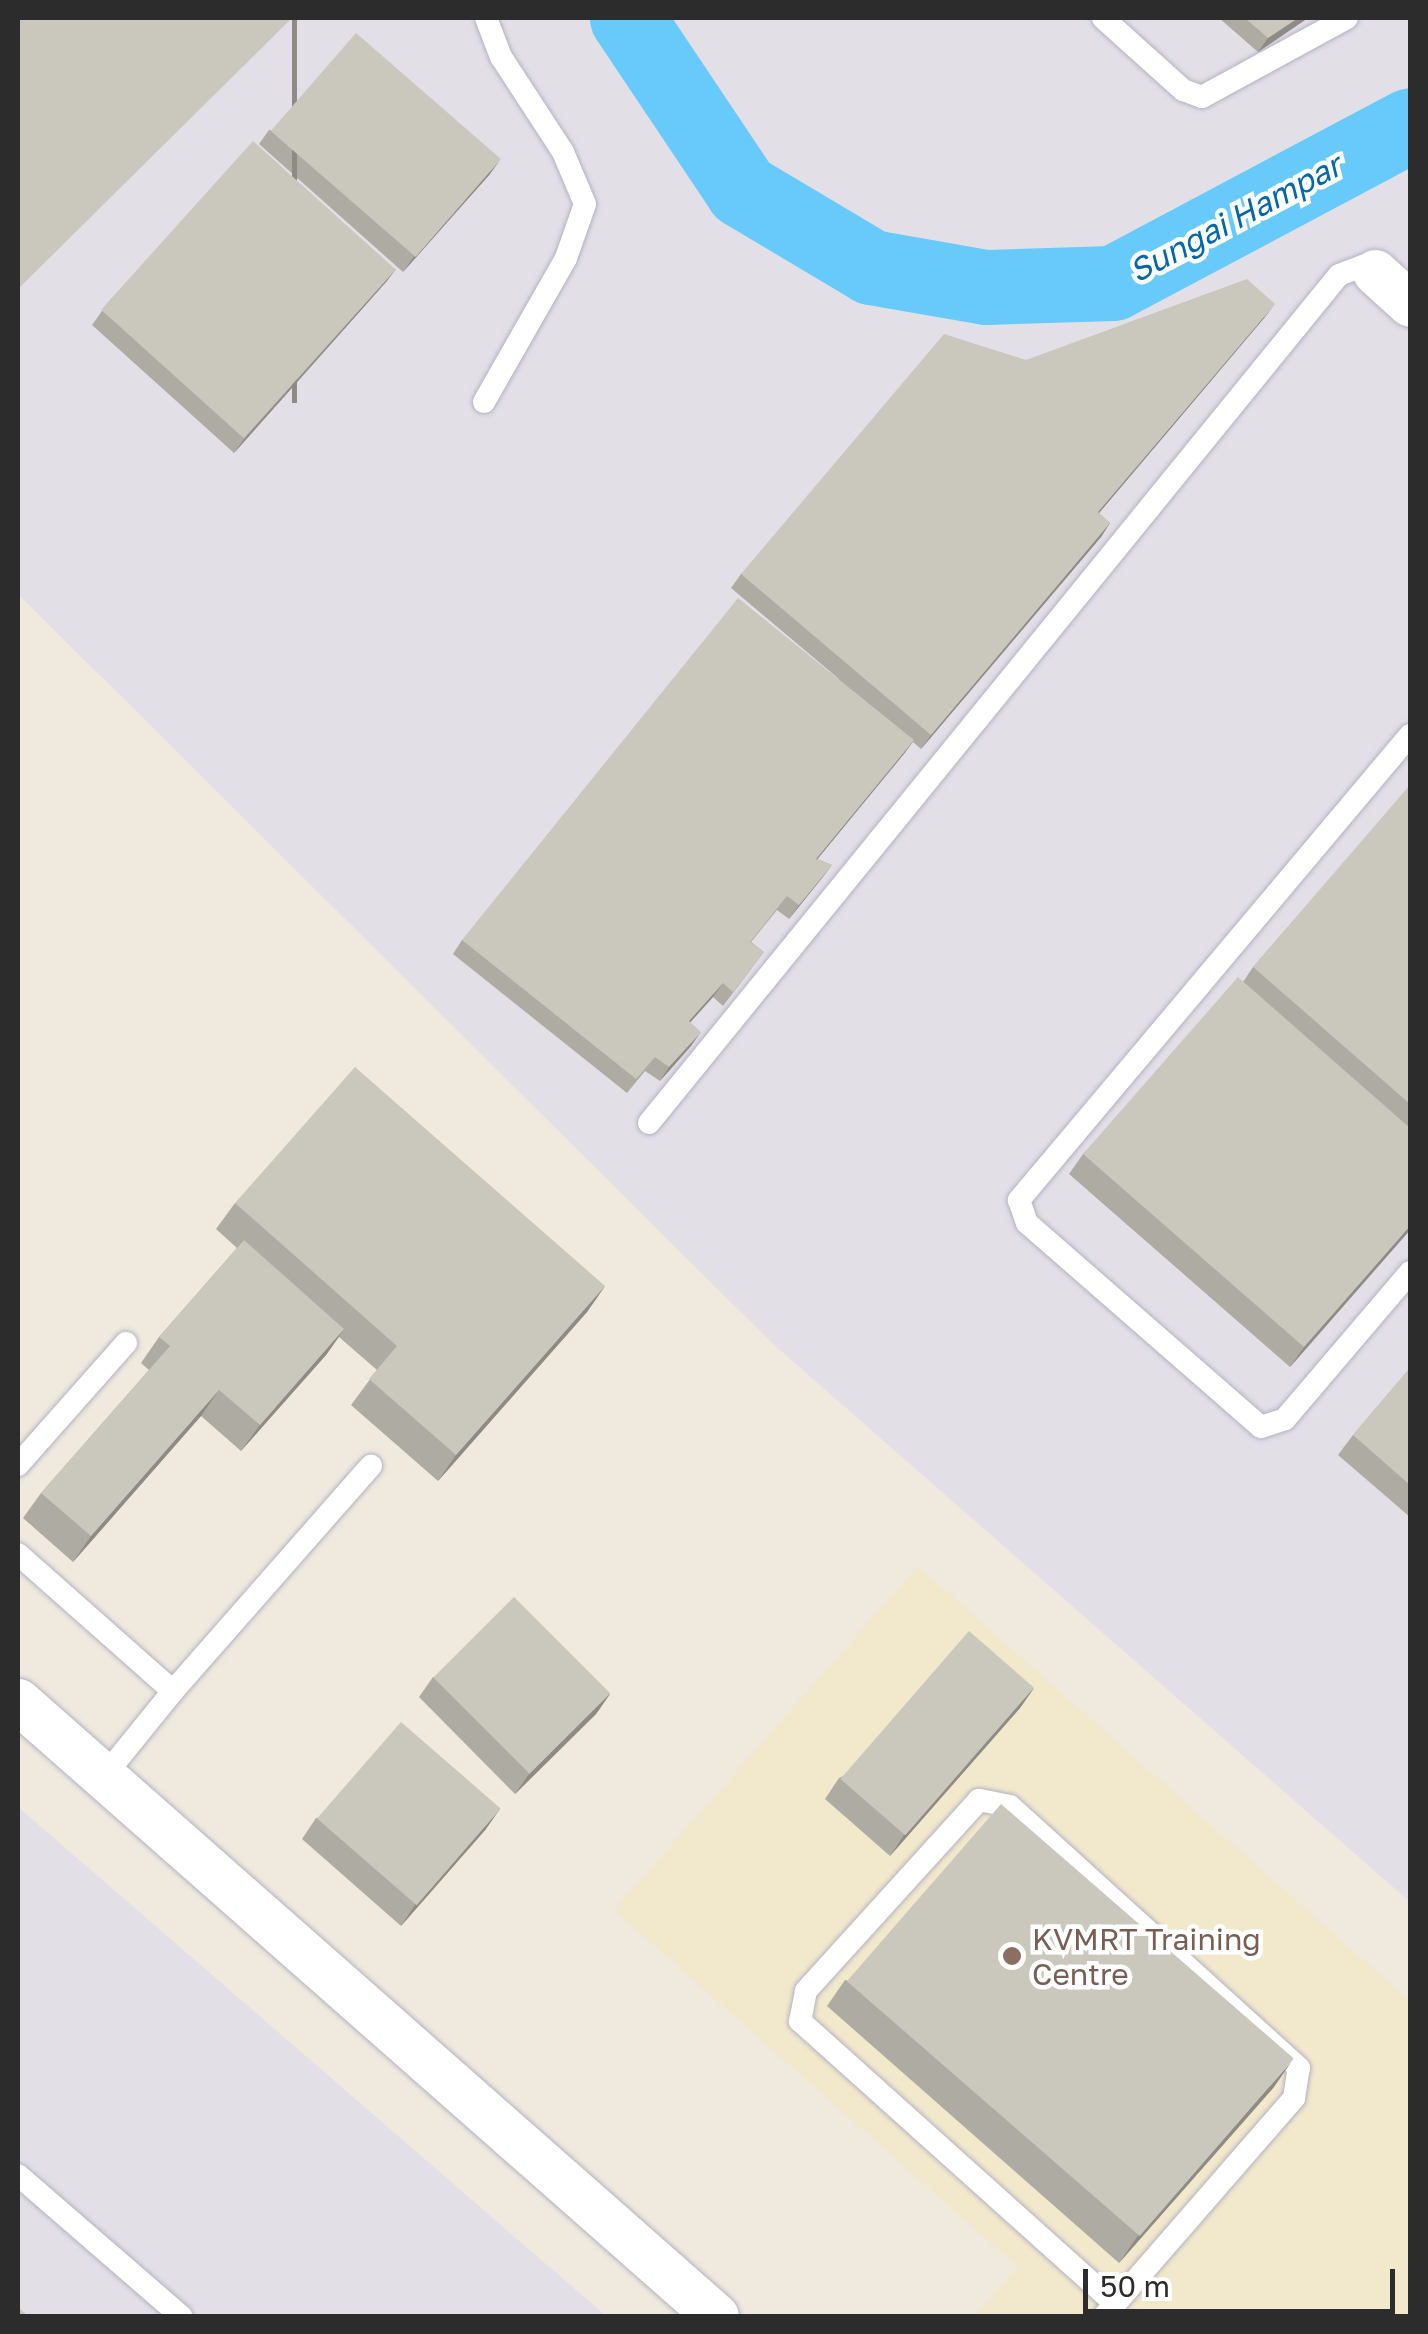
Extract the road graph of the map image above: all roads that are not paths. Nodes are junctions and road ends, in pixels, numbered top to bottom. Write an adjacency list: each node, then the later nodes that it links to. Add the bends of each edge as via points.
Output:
1 (486, 18): 6 (lane, via 500,58 563,152 585,204 566,258)
2 (1103, 18): 3 (lane, via 1182,90 1202,97)
3 (1347, 18)
4 (1375, 272): 5 (street); 8 (lane, via 1363,266 1339,275)
5 (1410, 304)
6 (484, 402)
7 (1410, 735): 9 (lane, via 1019,1200 1027,1223 1261,1427 1285,1419)
8 (650, 1123)
9 (1410, 1272)
10 (126, 1343): 11 (lane)
11 (18, 1465)
12 (371, 1466): 14 (lane)
13 (18, 1554): 14 (lane)
14 (174, 1691): 16 (lane)
15 (18, 1701): 16 (street)
16 (101, 1780): 20 (street)
17 (18, 2175): 19 (lane)
18 (1110, 2310): 18 (lane, via 1294,2098 1300,2068 1010,1806 979,1800 806,1991 800,2022)
19 (181, 2316)
20 (716, 2316)

